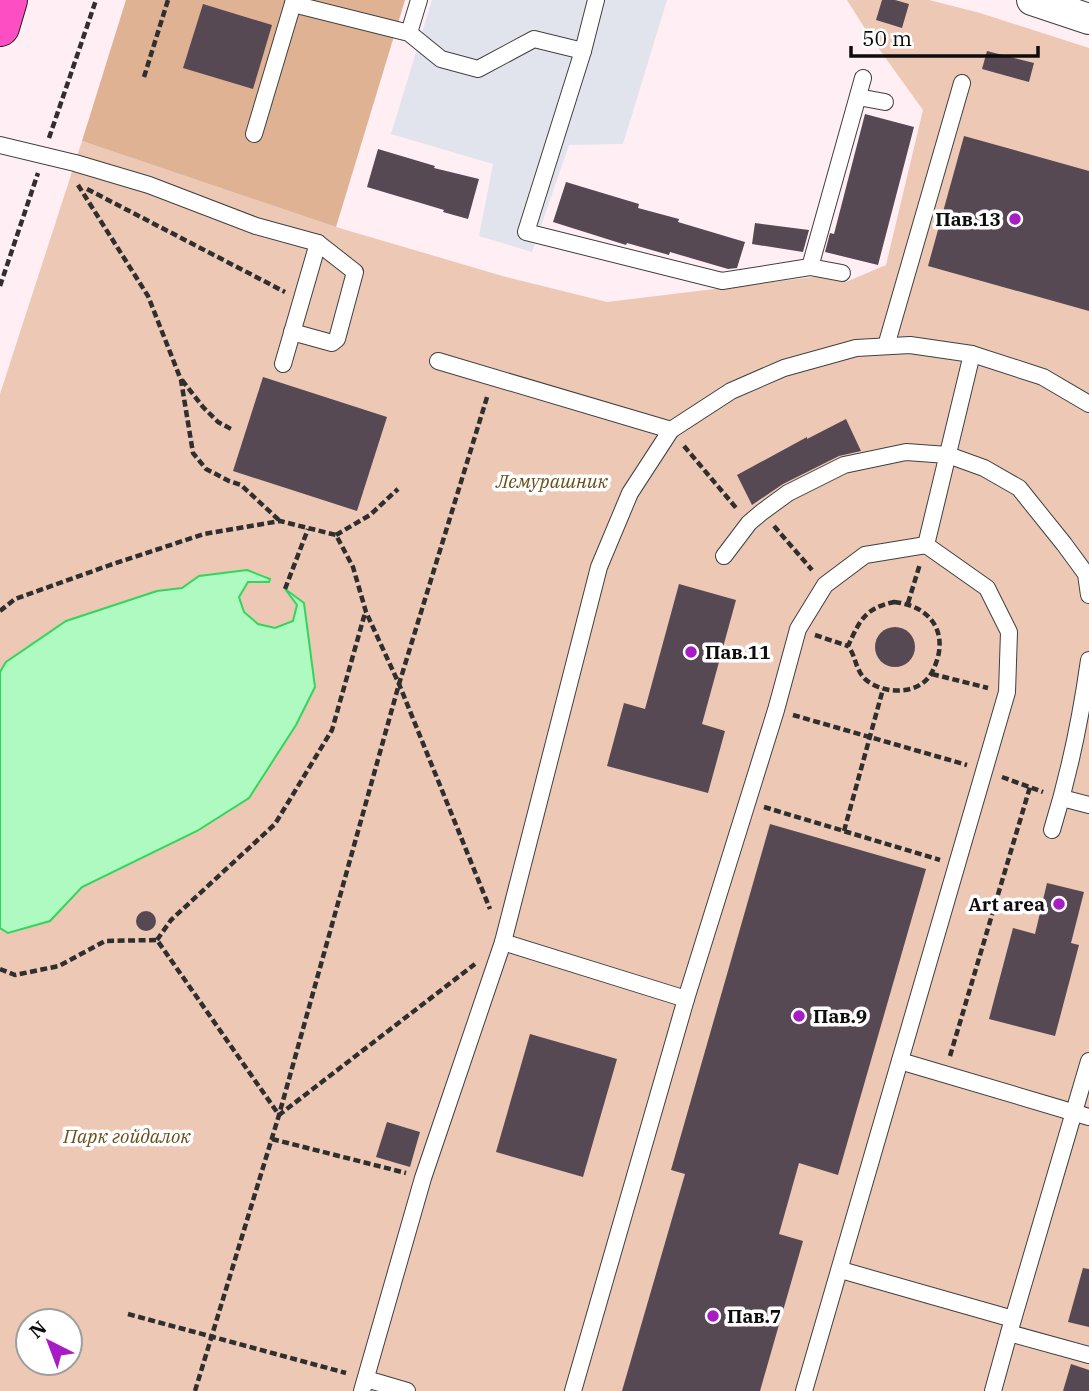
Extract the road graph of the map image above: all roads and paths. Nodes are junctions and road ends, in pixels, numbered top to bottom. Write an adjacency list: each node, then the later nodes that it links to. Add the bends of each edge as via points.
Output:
1 (8, 0): 8 (highway)
2 (168, 0): 11 (path)
3 (419, 0): 9 (lane)
4 (596, 0): 10 (lane)
5 (1031, 0): 7 (street)
6 (294, 2): 9 (lane); 16 (lane)
7 (1086, 12)
8 (0, 27)
9 (409, 33): 10 (lane, via 441,59 478,69 534,39)
10 (583, 51): 21 (lane, via 526,232 722,281)
11 (144, 77)
12 (863, 78): 14 (lane)
13 (962, 83): 25 (lane)
14 (858, 97): 15 (lane); 21 (lane)
15 (886, 102)
16 (254, 134)
17 (0, 145): 18 (lane)
18 (75, 163): 19 (path); 20 (lane)
19 (78, 185): 23 (path); 30 (path, via 148,296)
20 (318, 243): 23 (lane); 24 (lane, via 355,272 337,339 332,343)
21 (810, 267): 22 (lane)
22 (842, 273)
23 (301, 300): 24 (lane)
24 (292, 332): 28 (lane)
25 (886, 346): 26 (lane); 33 (lane, via 856,348 784,368 731,391)
26 (972, 354): 31 (lane, via 1043,377); 34 (lane)
27 (438, 361): 29 (lane)
28 (283, 364)
29 (494, 377): 33 (lane); 53 (path)
30 (181, 380): 32 (path, via 218,422); 37 (path, via 193,453 206,469 241,485)
31 (1089, 404)
32 (233, 430)
33 (671, 430): 38 (path); 67 (lane, via 630,493 599,567)
34 (947, 455): 36 (lane, via 906,452 844,465 788,493); 41 (lane); 45 (lane, via 984,468 1019,488 1086,574)
35 (398, 489): 40 (path)
36 (762, 512): 38 (lane); 43 (path)
37 (280, 521): 39 (path); 47 (path, via 204,534 15,599)
38 (749, 523): 42 (lane)
39 (308, 528): 40 (path); 44 (path)
40 (336, 535): 48 (path, via 353,566)
41 (926, 545): 43 (lane, via 865,555); 46 (path); 55 (lane, via 987,588 1009,632)
42 (724, 556)
43 (825, 585): 49 (lane)
44 (285, 589)
45 (1089, 595)
46 (908, 603): 50 (path, via 894,602 868,612); 52 (path, via 931,618 938,631 941,645)
47 (0, 611)
48 (366, 612): 53 (path); 66 (path, via 332,730 275,824 171,920)
49 (798, 629): 50 (path); 56 (lane)
50 (848, 646): 54 (path, via 864,678)
51 (1089, 660): 60 (lane)
52 (932, 674): 54 (path, via 906,690); 55 (path)
53 (399, 684): 67 (path); 73 (path)
54 (883, 689): 57 (path)
55 (1007, 692): 58 (lane)
56 (776, 710): 57 (path); 61 (lane)
57 (870, 738): 58 (path); 64 (path)
58 (985, 771): 59 (path); 65 (lane)
59 (1030, 787): 60 (path); 72 (path)
60 (1062, 799): 62 (lane); 63 (lane)
61 (747, 802): 64 (path); 69 (lane)
62 (1089, 805)
63 (1052, 830)
64 (844, 831): 65 (path)
65 (957, 865): 70 (lane)
66 (157, 940): 68 (path, via 106,941 59,967 15,975); 73 (path)
67 (503, 942): 69 (lane); 73 (path); 76 (lane)
68 (0, 969)
69 (686, 999): 85 (lane)
70 (900, 1061): 72 (lane); 77 (lane)
71 (1089, 1061): 74 (lane)
72 (944, 1074): 74 (lane)
73 (279, 1115): 75 (path)
74 (1082, 1115): 79 (lane)
75 (271, 1139): 76 (path); 80 (path)
76 (423, 1178): 82 (lane)
77 (841, 1270): 79 (lane); 86 (lane)
78 (128, 1314): 80 (path)
79 (1011, 1326): 81 (lane); 87 (lane)
80 (211, 1338): 82 (path); 83 (path)
81 (1089, 1355)
82 (364, 1385): 84 (lane)
83 (195, 1391)
84 (407, 1391)
85 (573, 1391)
86 (804, 1391)
87 (993, 1391)

